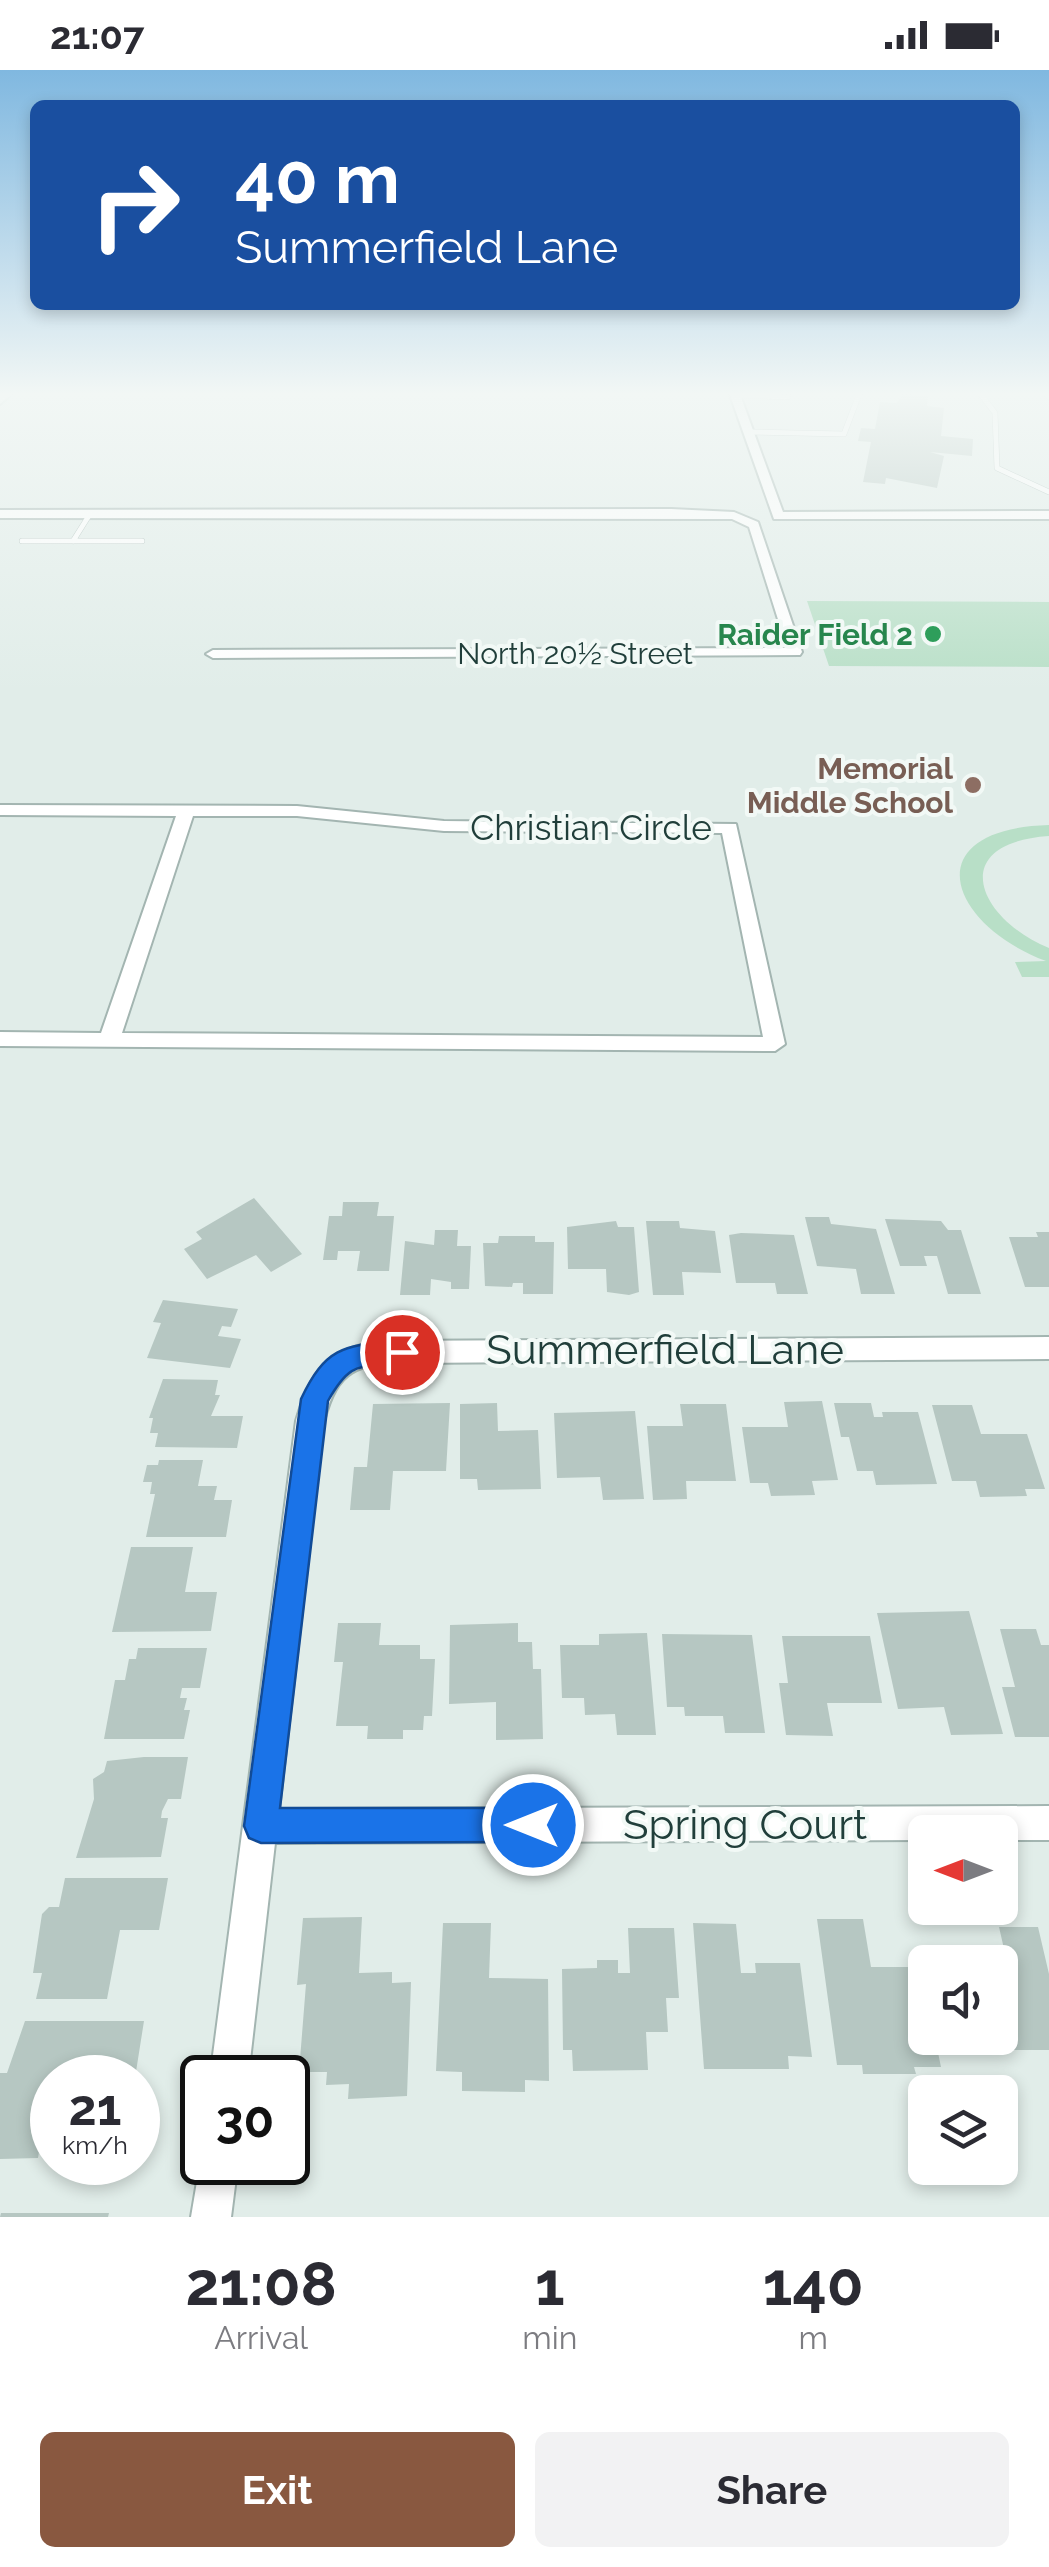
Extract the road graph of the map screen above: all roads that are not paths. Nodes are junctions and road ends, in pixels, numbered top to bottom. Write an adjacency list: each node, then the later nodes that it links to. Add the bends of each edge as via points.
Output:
1 (769, 492): 4 (street, via 778,516)
2 (0, 514): 3 (street)
3 (90, 514): 6 (lane); 8 (street, North 20½ Street, via 671,513 749,521 760,535 795,652)
4 (1049, 515)
5 (142, 540): 6 (lane)
6 (73, 541): 7 (lane)
7 (22, 542)
8 (213, 654)
9 (0, 810): 10 (street, Christian Circle)
10 (186, 810): 12 (street); 12 (street, Christian Circle, via 297,810 444,826 730,828 775,1044)
11 (0, 1039): 12 (street)
12 (109, 1040)
13 (1049, 1348): 15 (street, Summerfield Lane, via 432,1350 371,1352 334,1366 321,1380 310,1421)
14 (1049, 1824): 15 (street, Spring Court)
15 (261, 1826): 16 (street, Summerfield Lane)
16 (232, 2055)
17 (215, 2185): 18 (street)
18 (211, 2217)

